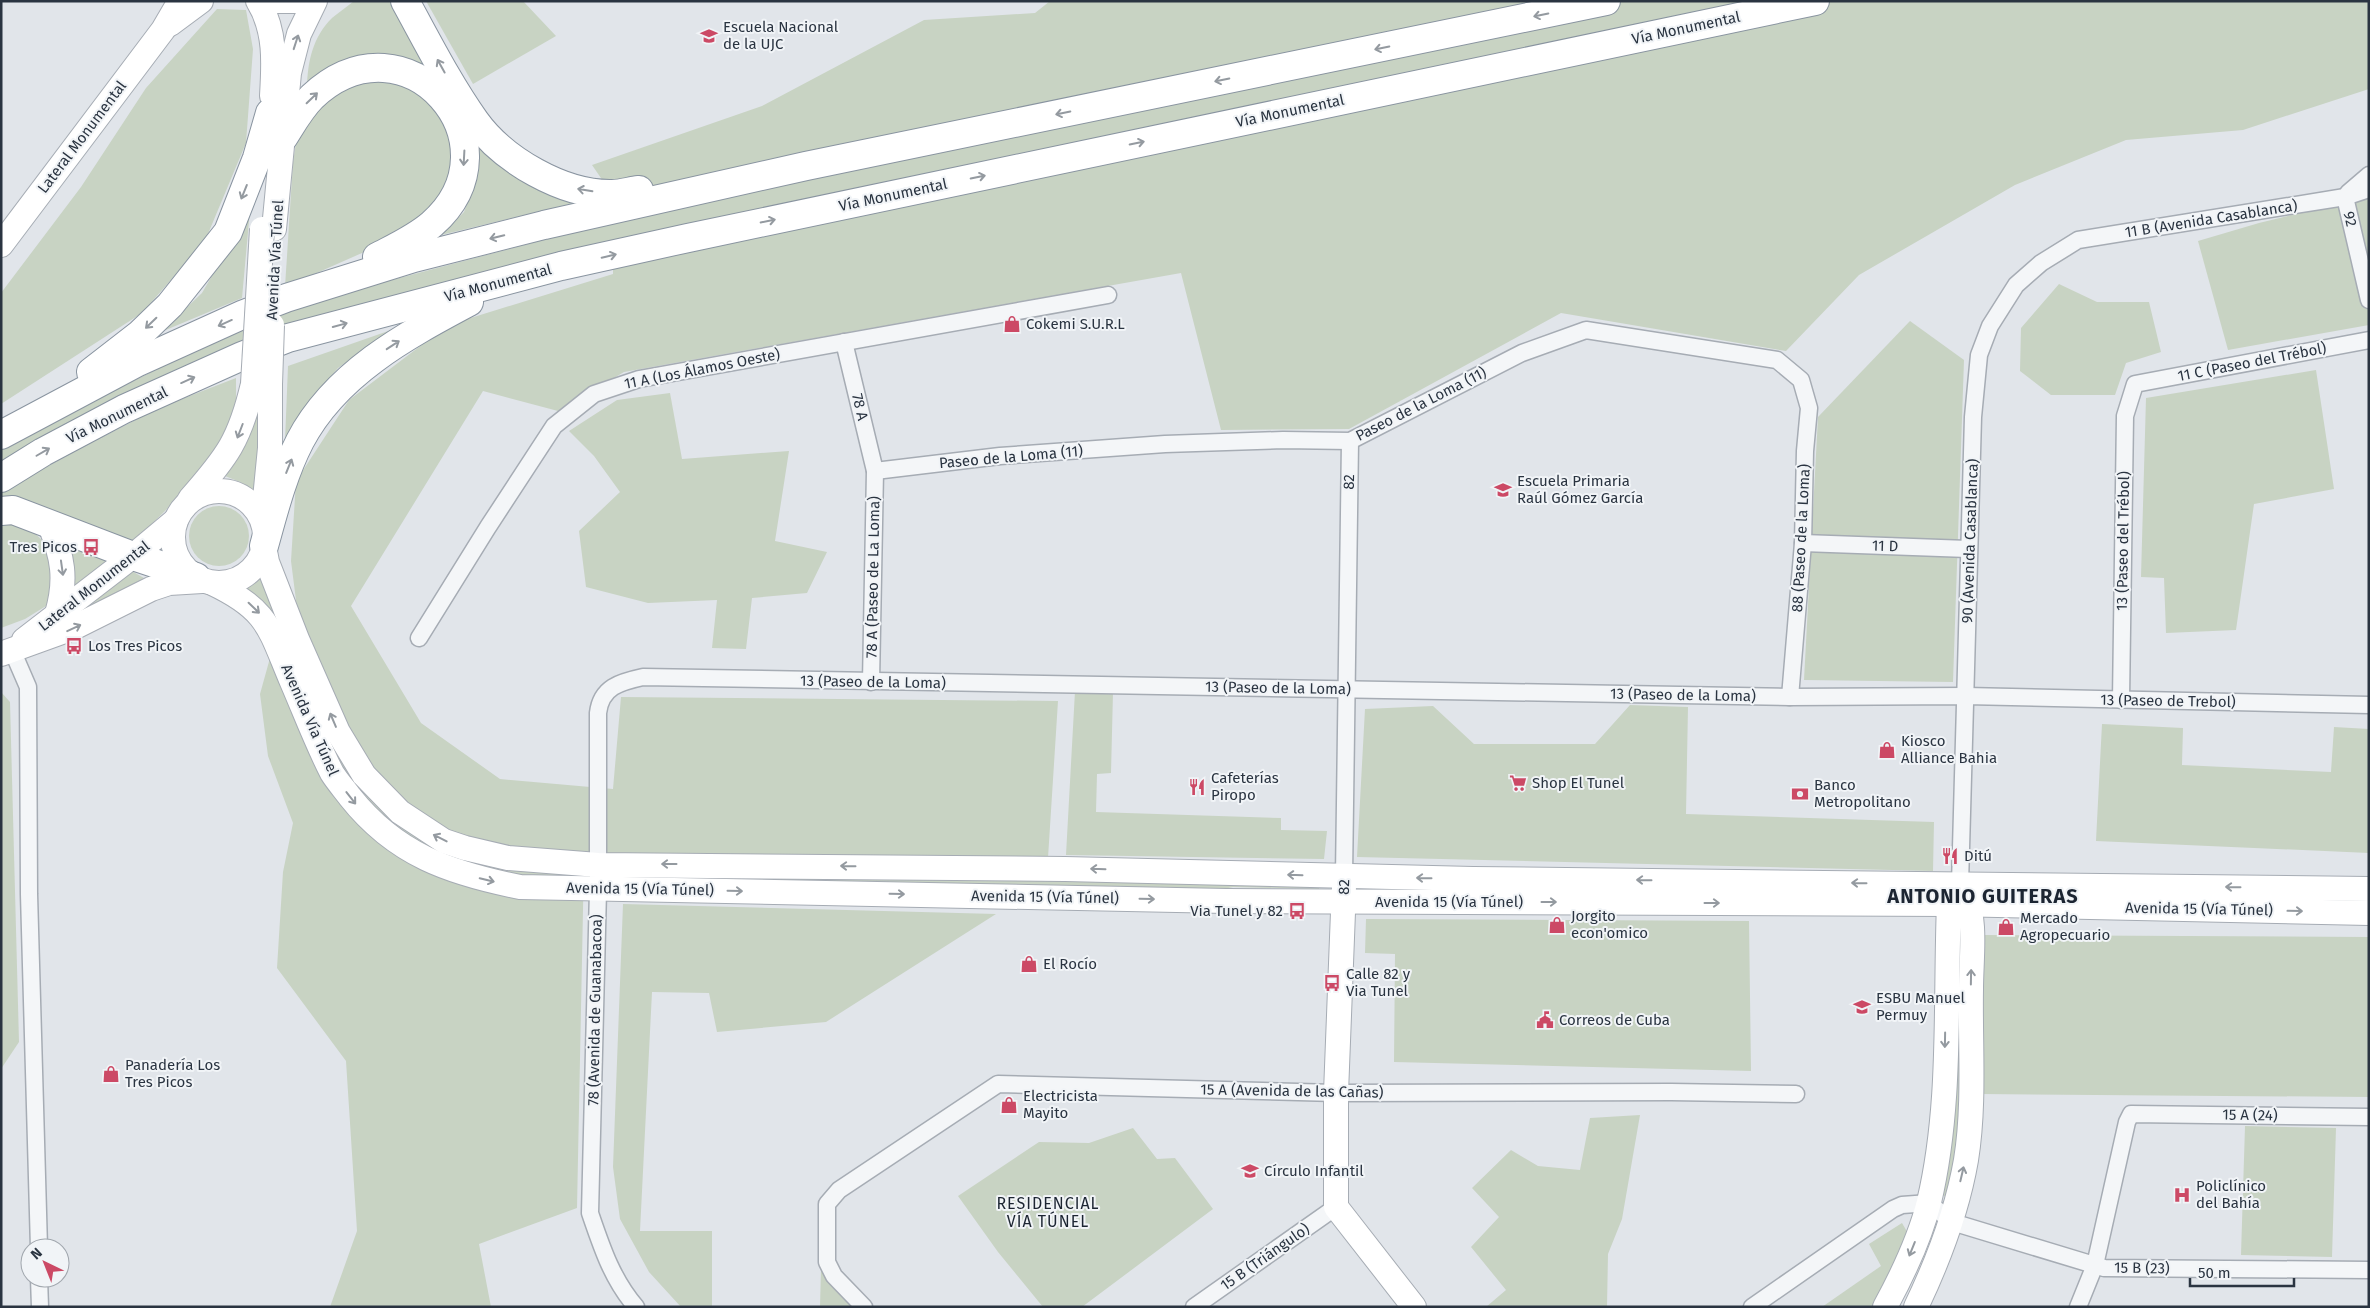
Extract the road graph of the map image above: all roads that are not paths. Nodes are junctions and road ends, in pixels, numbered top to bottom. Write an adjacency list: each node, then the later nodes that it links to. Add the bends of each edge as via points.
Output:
1 (180, 1): 10 (main road, Lateral Monumental)
2 (201, 1): 10 (main road, Lateral Monumental)
3 (258, 1): 11 (main road, Avenida Vía Túnel, via 266,13 272,38 274,63)
4 (272, 1): 5 (main road)
5 (300, 1)
6 (314, 1): 12 (main road, Avenida Vía Túnel, one-way to 6, via 293,51)
7 (405, 1): 13 (highway, one-way to 7, via 612,194 575,188 554,180 528,169 475,121)
8 (1606, 1): 13 (highway, one-way to 13)
9 (1815, 1): 20 (highway, Vía Monumental, one-way to 9)
10 (163, 30): 19 (main road, Lateral Monumental)
11 (270, 113): 17 (main road, Avenida Vía Túnel); 29 (highway, one-way to 29, via 258,158 228,232 182,291 140,334 78,383)
12 (283, 138): 17 (main road, Avenida Vía Túnel); 22 (highway, one-way to 22, via 297,115 324,87 357,70 378,68 412,74 445,100 462,133 465,159 458,187 433,223 396,247)
13 (806, 166): 22 (highway, one-way to 22, via 544,225 414,258)
14 (2369, 175): 16 (street)
15 (2369, 189): 16 (street, 11 B (Avenida Casablanca))
16 (2345, 197): 18 (street, 11 B (Avenida Casablanca)); 23 (street, 92)
17 (268, 229): 27 (main road, Avenida Vía Túnel, bridge)
18 (2078, 240): 38 (street, 90 (Avenida Casablanca), via 2041,263 2016,285 1987,334 1979,356)
19 (1, 245)
20 (561, 266): 32 (highway, Vía Monumental, one-way to 20, via 42,452 124,409 288,338); 36 (highway, one-way to 20, via 301,440 316,416 359,371 420,328 469,301)
21 (1108, 295): 25 (street, 11 A (Los Álamos Oeste))
22 (286, 298): 29 (highway, one-way to 29, via 138,362)
23 (2369, 300)
24 (2369, 340): 28 (street, 11 C (Paseo del Trébol))
25 (844, 342): 31 (street, 78 A); 42 (street, 11 A (Los Álamos Oeste), via 639,378 594,394 554,426)
26 (1801, 380): 30 (street, Paseo de la Loma (11), via 1777,360 1586,330 1522,353); 37 (street, 88 (Paseo de la Loma), via 1809,408)
27 (261, 384): 34 (main road, Avenida Vía Túnel, one-way to 34, via 237,438 222,462); 36 (main road, Avenida Vía Túnel, via 270,448)
28 (2135, 384): 48 (street, 13 (Paseo del Trébol), via 2124,416)
29 (6, 433)
30 (1350, 441): 31 (street, Paseo de la Loma (11), via 1165,444 1000,456); 45 (street, 82)
31 (875, 471): 44 (street, 78 A (Paseo de La Loma))
32 (1, 478)
33 (1, 511): 35 (highway, via 13,510)
34 (181, 512): 36 (main road, via 199,495 214,491 230,492 244,498 256,509); 39 (main road, Lateral Monumental); 40 (main road, via 173,533 173,546 185,569)
35 (49, 523): 39 (highway); 41 (main road, one-way to 41, via 58,543 64,571)
36 (263, 535): 40 (main road, via 254,567 228,582); 51 (main road, Avenida Vía Túnel, one-way to 36, via 508,858 444,841 400,812 364,775 338,732 297,639 267,562)
37 (1802, 544): 38 (street, 11 D); 47 (street, 88 (Paseo de la Loma))
38 (1968, 549): 46 (street, 90 (Avenida Casablanca))
39 (133, 556): 40 (highway); 41 (main road, Lateral Monumental)
40 (204, 580): 43 (main road, Lateral Monumental, one-way to 40, via 74,628 151,589 169,583); 54 (main road, Avenida Vía Túnel, one-way to 54, via 238,596 263,617 333,774 365,814 405,849 426,860 454,872)
41 (57, 614): 43 (main road, Lateral Monumental)
42 (419, 638)
43 (6, 652): 66 (street, via 28,688 29,894)
44 (871, 682): 45 (street, 13 (Paseo de la Loma)); 49 (street, 13 (Paseo de la Loma), via 643,677 622,681 607,690)
45 (1347, 690): 47 (street, 13 (Paseo de la Loma)); 53 (street, 82)
46 (1966, 696): 47 (street, 13 (Paseo de la Loma)); 48 (street, 13 (Paseo de Trebol)); 57 (street, 90 (Avenida Casablanca))
47 (1790, 697)
48 (2120, 700): 50 (street, 13 (Paseo de Trebol))
49 (599, 702): 52 (street, 78 (Avenida de Guanabacoa))
50 (2369, 705)
51 (555, 862): 52 (main road, Avenida 15 (Vía Túnel))
52 (598, 864): 53 (main road, Avenida 15 (Vía Túnel), one-way to 52, via 1065,868); 56 (street, 78 (Avenida de Guanabacoa))
53 (1344, 876): 57 (main road, Avenida 15 (Vía Túnel), one-way to 53); 58 (main road, 82)
54 (530, 887): 56 (main road, Avenida 15 (Vía Túnel))
55 (2369, 888): 57 (main road, Avenida 15 (Vía Túnel), one-way to 57)
56 (598, 890): 58 (main road, Avenida 15 (Vía Túnel), one-way to 58); 71 (street, 78 (Avenida de Guanabacoa), via 590,1213 614,1275)
57 (1960, 897): 58 (main road, Avenida 15 (Vía Túnel), one-way to 57); 59 (main road, Avenida 15 (Vía Túnel), one-way to 59); 63 (main road, one-way to 63, via 1940,1145); 65 (main road, one-way to 57, via 1966,1159 1969,1111)
58 (1343, 902): 60 (main road, 82)
59 (2369, 913)
60 (1336, 1092): 61 (street, 15 A (Avenida de las Cañas)); 64 (main road, 82); 72 (street, 15 A (Avenida de las Cañas), via 998,1084 838,1190 828,1204 827,1262 834,1276)
61 (1796, 1094)
62 (2369, 1117): 67 (street, 15 A (24), via 2131,1114)
63 (1929, 1203): 65 (street); 75 (street, via 1893,1209); 76 (main road, one-way to 76, via 1899,1281)
64 (1336, 1207): 73 (street, 15 B (Triángulo)); 74 (main road)
65 (1952, 1222): 67 (street, 15 B (23)); 77 (main road)
66 (39, 1238)
67 (2095, 1265): 68 (street, 15 B (23), via 2104,1268); 78 (street)
68 (2369, 1270)
69 (39, 1288): 70 (street)
70 (40, 1307)
71 (636, 1307)
72 (864, 1307)
73 (1194, 1307)
74 (1414, 1307)
75 (1752, 1307)
76 (1885, 1307)
77 (1916, 1307)
78 (2078, 1307)

